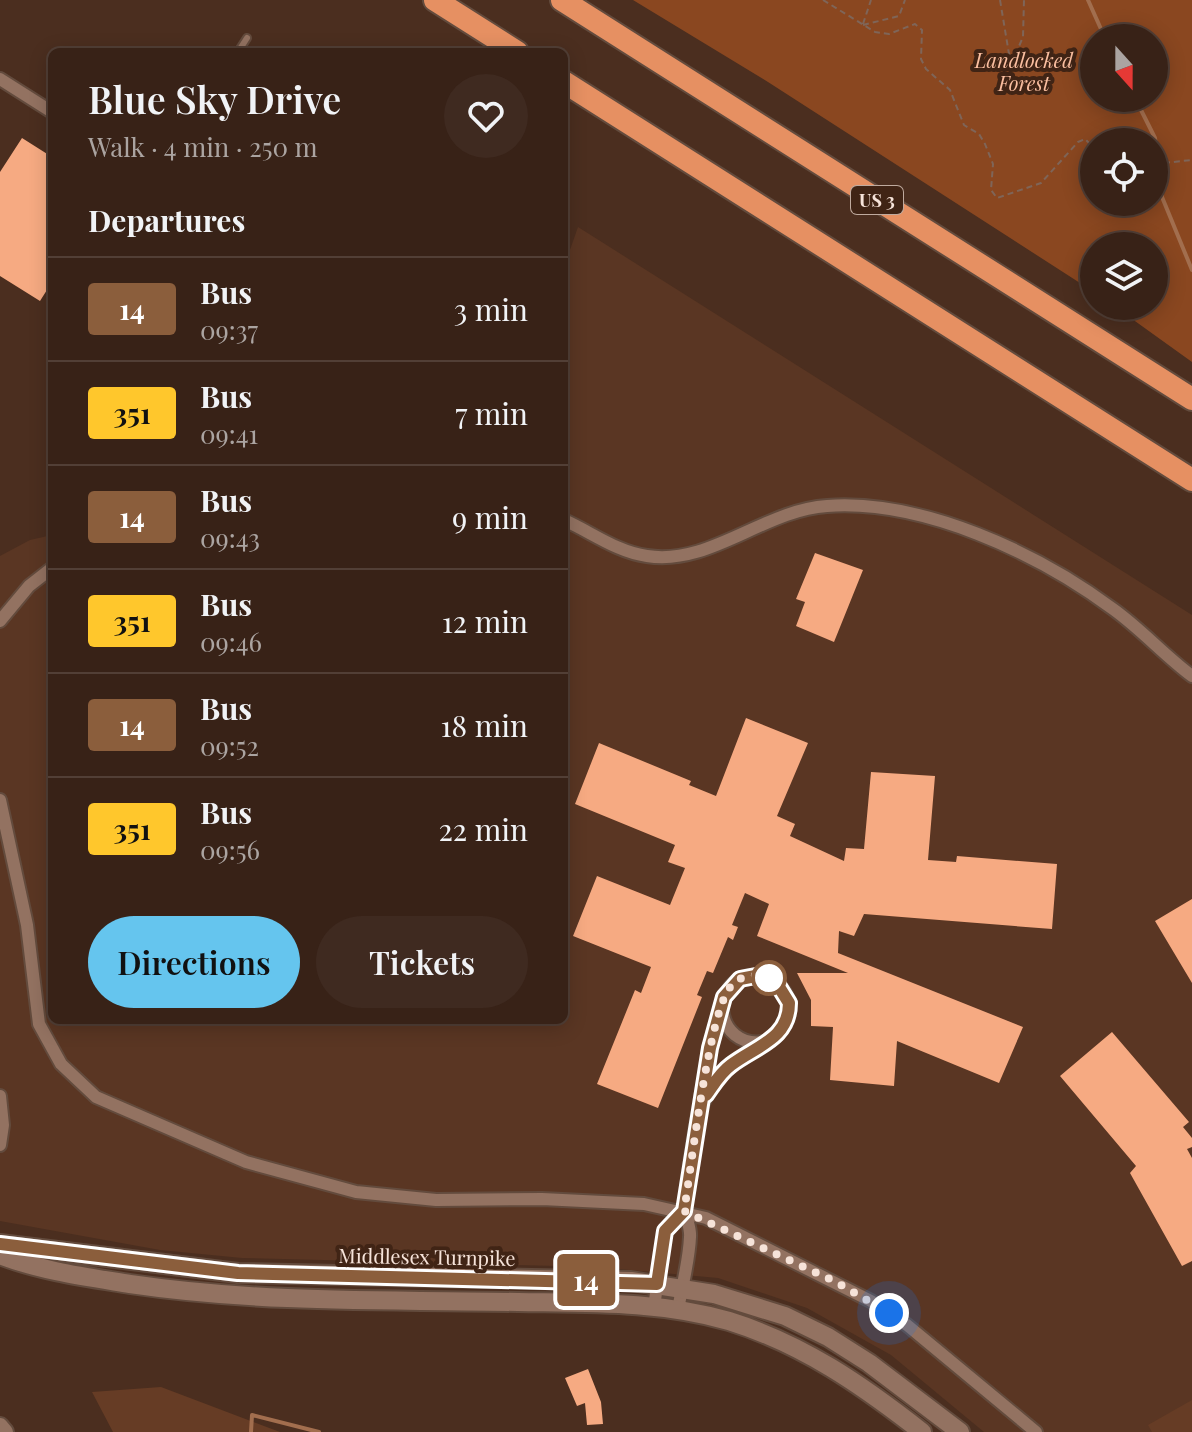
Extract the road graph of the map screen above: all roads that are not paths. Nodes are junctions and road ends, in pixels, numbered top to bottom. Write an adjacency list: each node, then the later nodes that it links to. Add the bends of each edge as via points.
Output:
1 (435, 0): 5 (highway)
2 (562, 0): 9 (highway, US 3)
3 (247, 38): 4 (lane)
4 (241, 48)
5 (511, 48)
6 (0, 79): 8 (street)
7 (568, 85): 10 (highway)
8 (48, 109)
9 (1192, 399)
10 (1192, 480)
11 (568, 522): 14 (street, via 620,549 674,558 782,516 825,506 919,514 962,526 1071,582 1114,609)
12 (48, 571): 13 (street)
13 (0, 621)
14 (1192, 676)
15 (0, 800): 21 (street, via 27,925 39,1024 61,1064 96,1097 246,1162 356,1192 436,1200 644,1204)
16 (724, 997): 17 (street, via 722,1015 732,1033 752,1043); 17 (street, via 746,976 776,982 788,997 789,1015); 19 (street)
17 (770, 1040): 19 (street, via 729,1066)
18 (0, 1096): 20 (street)
19 (701, 1108): 21 (street)
20 (0, 1145)
21 (684, 1211): 24 (street, via 665,1231); 25 (street, via 690,1238); 32 (street, via 871,1301)
22 (0, 1244): 24 (main road, Middlesex Turnpike, via 238,1273)
23 (0, 1255): 26 (main road, via 64,1273 237,1296)
24 (657, 1284): 25 (main road, Middlesex Turnpike); 26 (street)
25 (682, 1287): 27 (street); 31 (main road, Middlesex Turnpike, via 750,1304 828,1337)
26 (654, 1307): 27 (main road)
27 (678, 1310): 30 (main road, via 731,1322 817,1357)
28 (0, 1426): 29 (street)
29 (5, 1432)
30 (922, 1432)
31 (960, 1432)
32 (1036, 1432)

